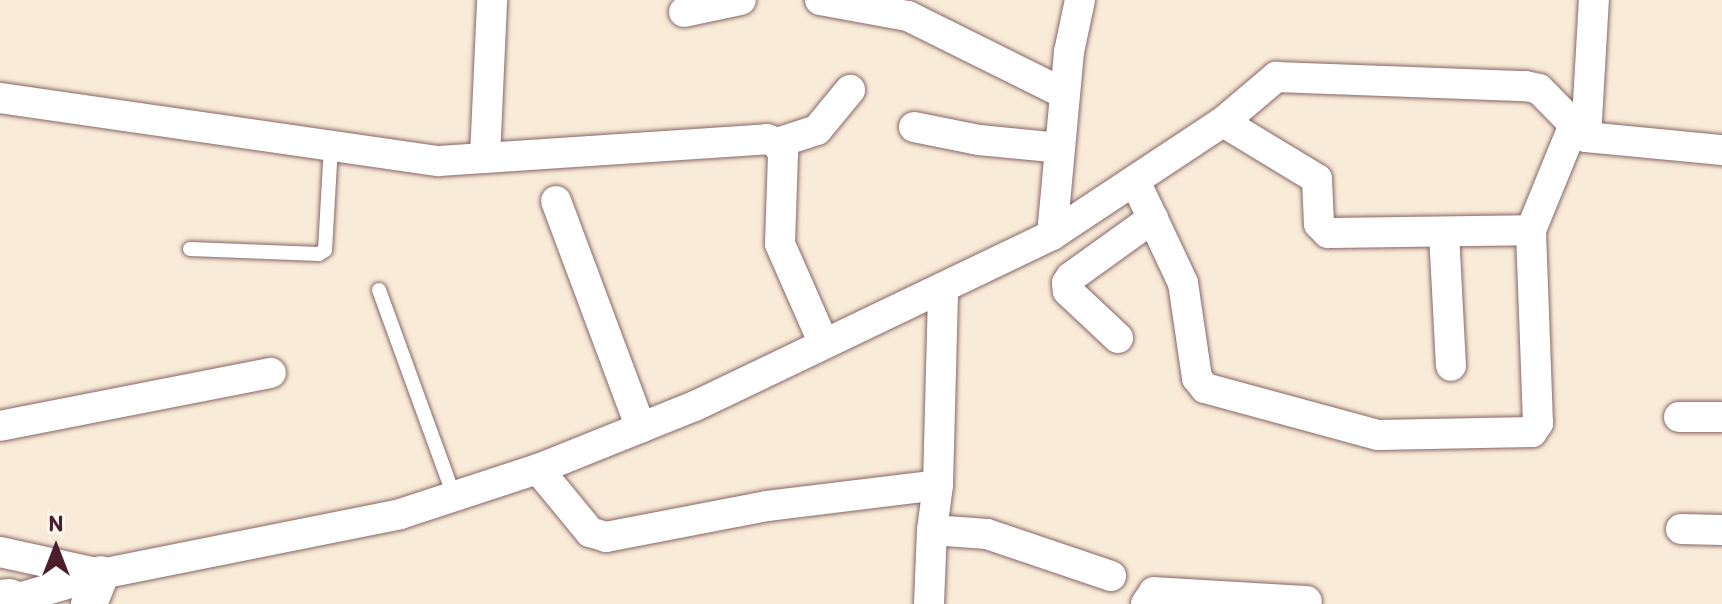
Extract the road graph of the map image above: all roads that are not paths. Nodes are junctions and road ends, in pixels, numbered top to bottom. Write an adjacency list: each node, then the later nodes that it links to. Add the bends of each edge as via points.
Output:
1 (741, 0): 6 (street)
2 (820, 0): 8 (street, via 908,16)
3 (1080, 0): 8 (street)
4 (1594, 0): 12 (street)
5 (492, 5): 17 (street)
6 (684, 12)
7 (850, 90): 13 (street, via 817,130)
8 (1065, 94): 15 (street)
9 (0, 98): 14 (street)
10 (1223, 122): 12 (street, via 1268,81 1288,75 1526,86 1539,89); 18 (street); 22 (street, via 1317,179 1321,230)
11 (914, 127): 15 (street)
12 (1579, 132): 16 (street); 21 (street)
13 (777, 143): 17 (street, via 767,139); 28 (street, via 783,154 780,244)
14 (331, 145): 17 (street, via 439,161); 24 (lane, via 325,250 319,254)
15 (1060, 148): 23 (street)
16 (1722, 150)
17 (485, 157)
18 (1135, 181): 20 (street); 23 (street)
19 (556, 201): 34 (street)
20 (1153, 218): 21 (street, via 1183,283 1199,384 1392,436 1537,430); 27 (street, via 1067,283 1068,291)
21 (1531, 230): 22 (street)
22 (1444, 233): 29 (street)
23 (1052, 235): 25 (street)
24 (190, 249)
25 (943, 288): 28 (street); 36 (street)
26 (379, 290): 37 (lane)
27 (1118, 338)
28 (824, 344): 34 (street)
29 (1451, 366)
30 (271, 373): 33 (street)
31 (1679, 417): 32 (street)
32 (1722, 417)
33 (0, 426)
34 (641, 428): 35 (street)
35 (538, 469): 36 (street, via 590,532 606,537 767,506); 37 (street)
36 (938, 485): 39 (street)
37 (454, 496): 43 (street)
38 (1681, 529): 40 (street)
39 (932, 530): 42 (street, via 987,534); 46 (street)
40 (1722, 530)
41 (0, 552): 43 (street)
42 (1111, 576)
43 (95, 589): 44 (street)
44 (5, 595)
45 (1307, 601): 47 (street, via 1154,592)
46 (929, 604)
47 (1146, 604)

